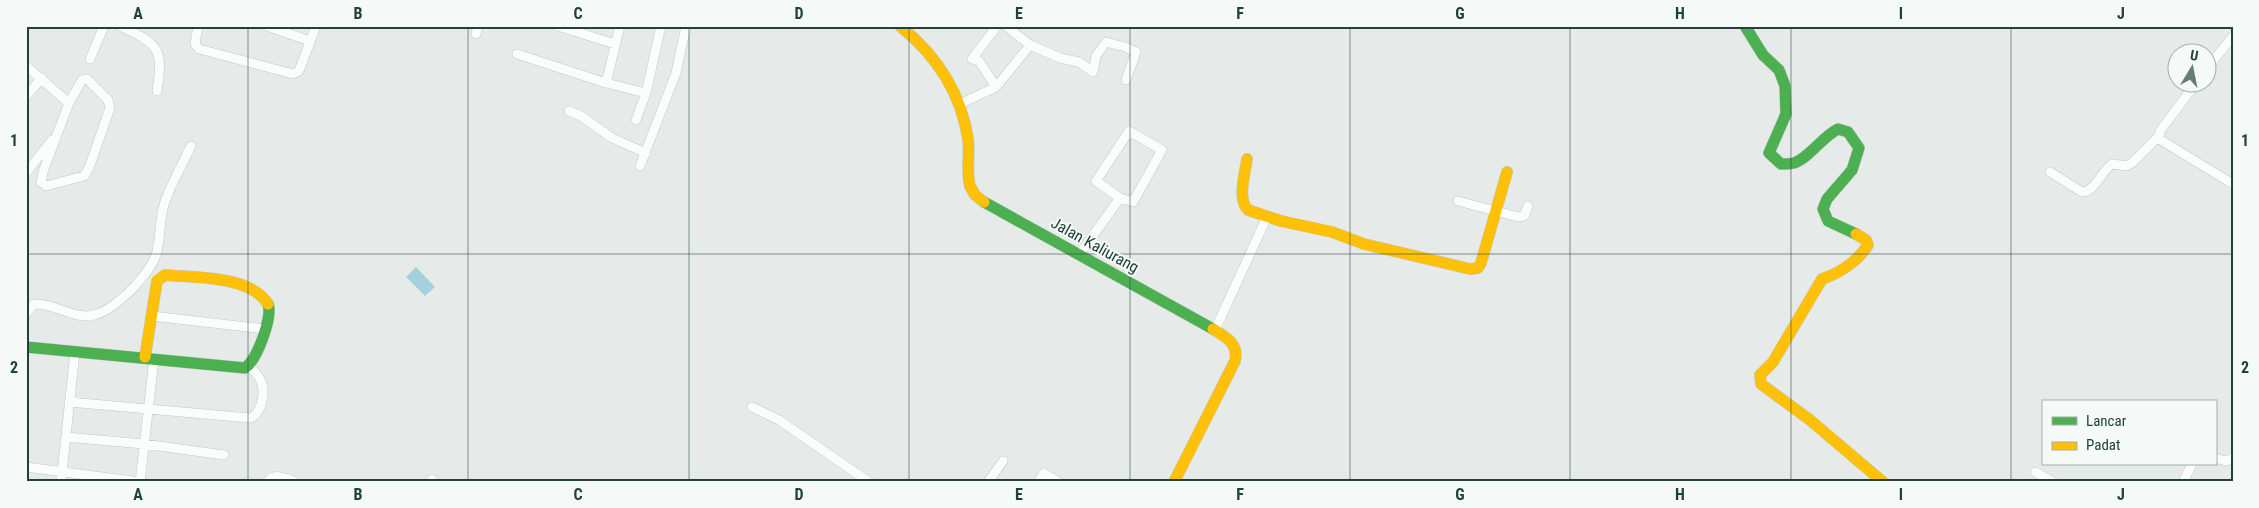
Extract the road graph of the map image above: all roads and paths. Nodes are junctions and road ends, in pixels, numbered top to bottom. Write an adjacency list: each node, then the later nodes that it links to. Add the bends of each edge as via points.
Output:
1 (104, 26): 21 (street)
2 (120, 26): 27 (street, via 155,47 159,67)
3 (198, 26): 16 (street, via 195,44 199,49 292,74 299,71)
4 (267, 26): 14 (street)
5 (316, 26): 16 (street)
6 (558, 26): 17 (street)
7 (620, 26): 17 (street)
8 (662, 26): 29 (street)
9 (686, 26): 38 (street, via 676,73)
10 (900, 26): 32 (street, Jalan Kaliurang, via 927,50)
11 (997, 26): 26 (street, via 972,60 979,61)
12 (1006, 26): 18 (street)
13 (1745, 26): 81 (street, via 1763,55 1779,70 1785,86 1786,114 1769,153 1779,163 1788,166 1799,161 1831,130 1839,128 1849,133 1859,148 1856,162 1848,176 1832,191 1824,206 1824,215 1843,231 1863,238 1868,245 1862,254 1822,280 1773,362 1760,375 1761,384 1810,420)
14 (280, 28): 16 (street)
15 (2233, 36): 20 (street)
16 (310, 41)
17 (615, 44): 25 (street)
18 (1030, 45): 24 (street, via 1079,62 1093,72 1096,56 1106,42 1125,47 1136,52); 26 (street)
19 (517, 54): 25 (street)
20 (2216, 57)
21 (90, 59)
22 (26, 66): 23 (street)
23 (42, 78): 30 (street); 31 (street)
24 (1126, 80)
25 (606, 83): 29 (street)
26 (996, 87): 32 (street)
27 (157, 91)
28 (2189, 92): 36 (street)
29 (646, 93): 34 (street)
30 (26, 96)
31 (66, 100): 35 (street); 35 (street, via 82,80 87,79 108,100 109,113 84,176 46,186 41,178)
32 (960, 104): 50 (street, Jalan Kaliurang, via 965,120 973,192)
33 (569, 111): 38 (street, via 612,138)
34 (636, 120)
35 (59, 132): 43 (street)
36 (2158, 136): 42 (street, via 2127,166 2112,164 2107,167 2086,191 2082,192); 44 (street, via 2161,142)
37 (191, 146): 51 (street, via 164,206 156,254 150,268 125,295 94,315 82,316 46,303 34,304)
38 (646, 153): 40 (street)
39 (1247, 159): 49 (street, via 1243,204 1246,209)
40 (640, 166)
41 (1507, 172): 48 (street)
42 (2050, 172)
43 (26, 173)
44 (2233, 184)
45 (1120, 198): 45 (street, via 1133,202 1162,150 1129,130 1096,181); 50 (street)
46 (1458, 201): 48 (street)
47 (1528, 206): 48 (street, via 1522,217)
48 (1496, 212): 49 (street, via 1482,263 1472,269)
49 (1268, 217): 54 (street)
50 (1079, 255): 54 (street, Jalan Kaliurang)
51 (26, 314)
52 (152, 316): 53 (street); 53 (street, via 160,277 215,280 261,293 270,306); 57 (street)
53 (265, 330): 58 (street)
54 (1215, 330): 80 (street, Jalan Kaliurang, via 1234,344 1237,357)
55 (26, 347): 56 (street)
56 (75, 352): 57 (street); 59 (street)
57 (149, 358): 58 (street, via 240,368); 61 (street)
58 (249, 366): 61 (street, via 258,376 262,388 260,409 252,418)
59 (69, 402): 61 (street); 62 (street)
60 (752, 407): 77 (street, via 779,420)
61 (147, 408): 63 (street)
62 (66, 438): 63 (street); 70 (street)
63 (144, 444): 64 (street); 75 (street)
64 (224, 455)
65 (2216, 458): 66 (street, via 2226,461)
66 (2233, 458)
67 (1003, 460): 73 (street)
68 (26, 466): 70 (street)
69 (2191, 466): 83 (street)
70 (63, 471): 74 (street); 75 (street)
71 (2035, 472): 82 (street)
72 (294, 481): 76 (street, via 278,476)
73 (990, 481)
74 (61, 482)
75 (140, 482)
76 (267, 482)
77 (869, 482)
78 (1038, 482): 79 (street, via 1044,473)
79 (1059, 482)
80 (1174, 482)
81 (1883, 482)
82 (2053, 482)
83 (2183, 482)

